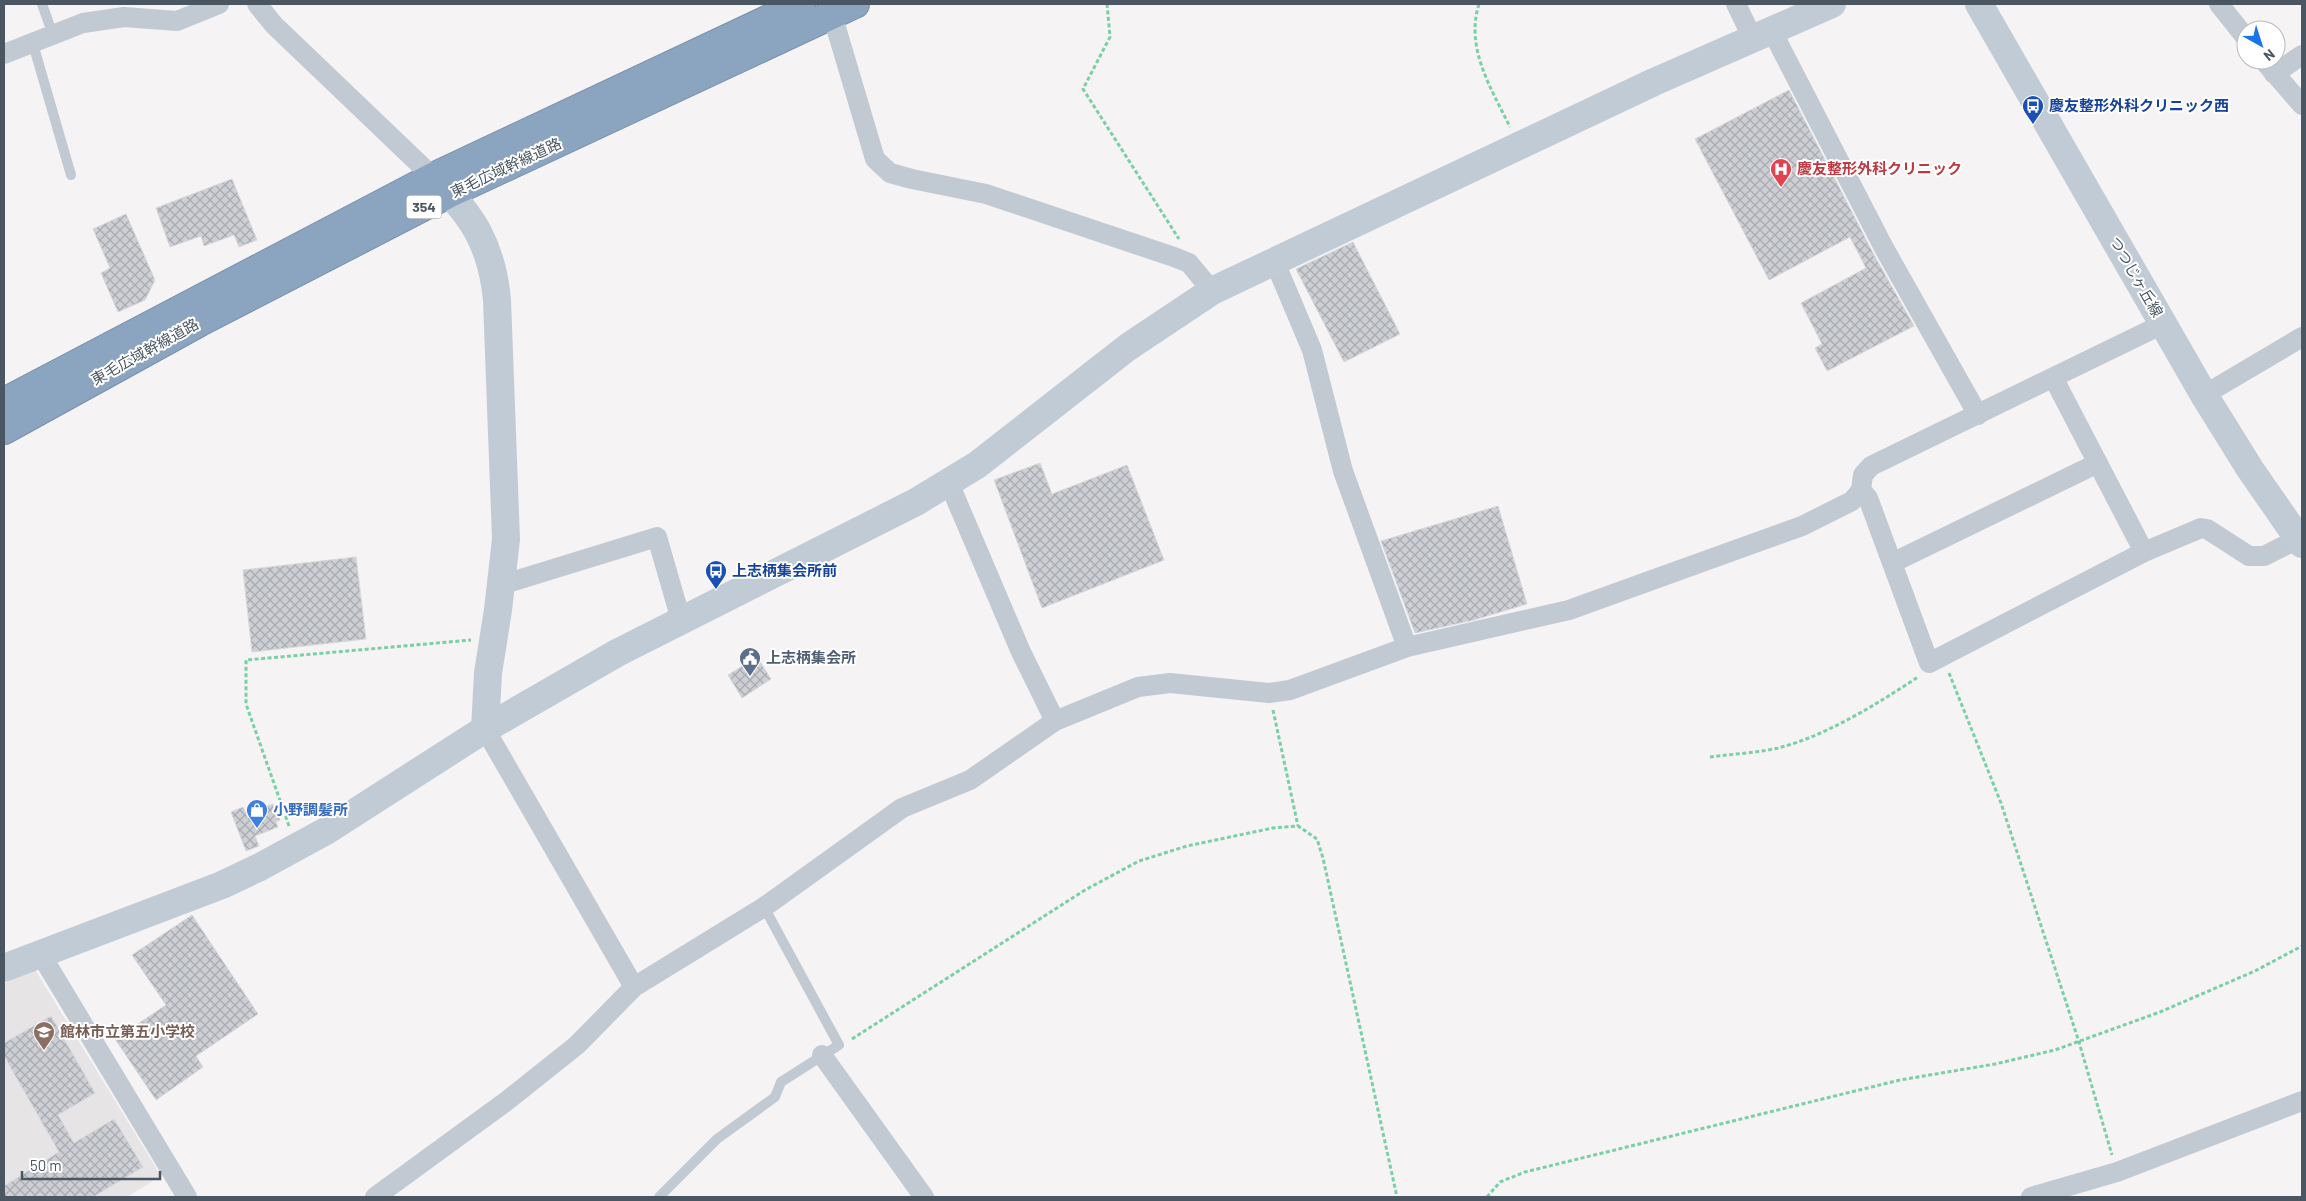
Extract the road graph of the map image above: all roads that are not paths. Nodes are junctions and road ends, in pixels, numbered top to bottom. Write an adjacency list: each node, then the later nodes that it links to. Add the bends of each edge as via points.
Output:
1 (42, 4): 11 (lane)
2 (219, 4): 11 (street, via 176,21 124,17 103,19)
3 (257, 4): 20 (street)
4 (801, 4): 20 (highway, 東毛広域幹線道路 / 354)
5 (1736, 4): 12 (street)
6 (1832, 4): 12 (street)
7 (1979, 4): 23 (street, つつじヶ丘線)
8 (2219, 4): 10 (street)
9 (839, 7): 20 (highway, 東毛広域幹線道路 / 354); 22 (street, via 875,159 890,173 986,194 1189,263)
10 (2236, 25)
11 (53, 35): 13 (street)
12 (1763, 35): 21 (street, via 1654,82); 28 (street)
13 (33, 44): 14 (street); 19 (lane)
14 (4, 54)
15 (2302, 55): 16 (street)
16 (2286, 61)
17 (2272, 70): 18 (street)
18 (2302, 105)
19 (71, 175)
20 (442, 185): 27 (highway, 東毛広域幹線道路 / 354); 29 (highway, 東毛広域幹線道路 / 354); 36 (street, via 466,211 479,232 495,275 506,539)
21 (1274, 260): 22 (street); 38 (street, via 1312,350 1343,471)
22 (1212, 290): 31 (street, via 1128,347 977,465)
23 (2163, 324): 25 (street); 26 (street, つつじヶ丘線)
24 (2302, 337): 26 (street)
25 (2054, 379): 28 (street); 30 (street)
26 (2204, 395): 33 (street, つつじヶ丘線)
27 (4, 402)
28 (1978, 415): 32 (street, via 1871,466 1863,475)
29 (4, 430)
30 (2098, 463): 34 (street); 35 (street)
31 (949, 483): 37 (street); 39 (street, via 1021,652)
32 (1861, 490): 35 (street, via 1868,498); 38 (street, via 1852,501 1802,526 1604,598 1569,610)
33 (2300, 541): 34 (street, via 2264,556 2249,556 2201,528)
34 (2144, 552): 35 (street, via 1929,664)
35 (1892, 563)
36 (501, 585): 37 (street, via 657,537); 40 (street, via 485,702)
37 (681, 620): 40 (street)
38 (1407, 647): 39 (street, via 1290,690 1269,693 1170,683 1138,687)
39 (1055, 721): 41 (street, via 970,780 902,808)
40 (485, 729): 42 (street, via 297,848 222,886); 44 (street)
41 (764, 907): 44 (street); 45 (lane)
42 (40, 953): 43 (street); 47 (street)
43 (4, 968)
44 (634, 987): 48 (street, via 577,1045)
45 (831, 1050): 49 (lane, via 781,1082 775,1096 717,1139); 50 (street)
46 (2302, 1101): 51 (street, via 2117,1172)
47 (187, 1197)
48 (375, 1197)
49 (659, 1197)
50 (924, 1197)
51 (2031, 1197)

